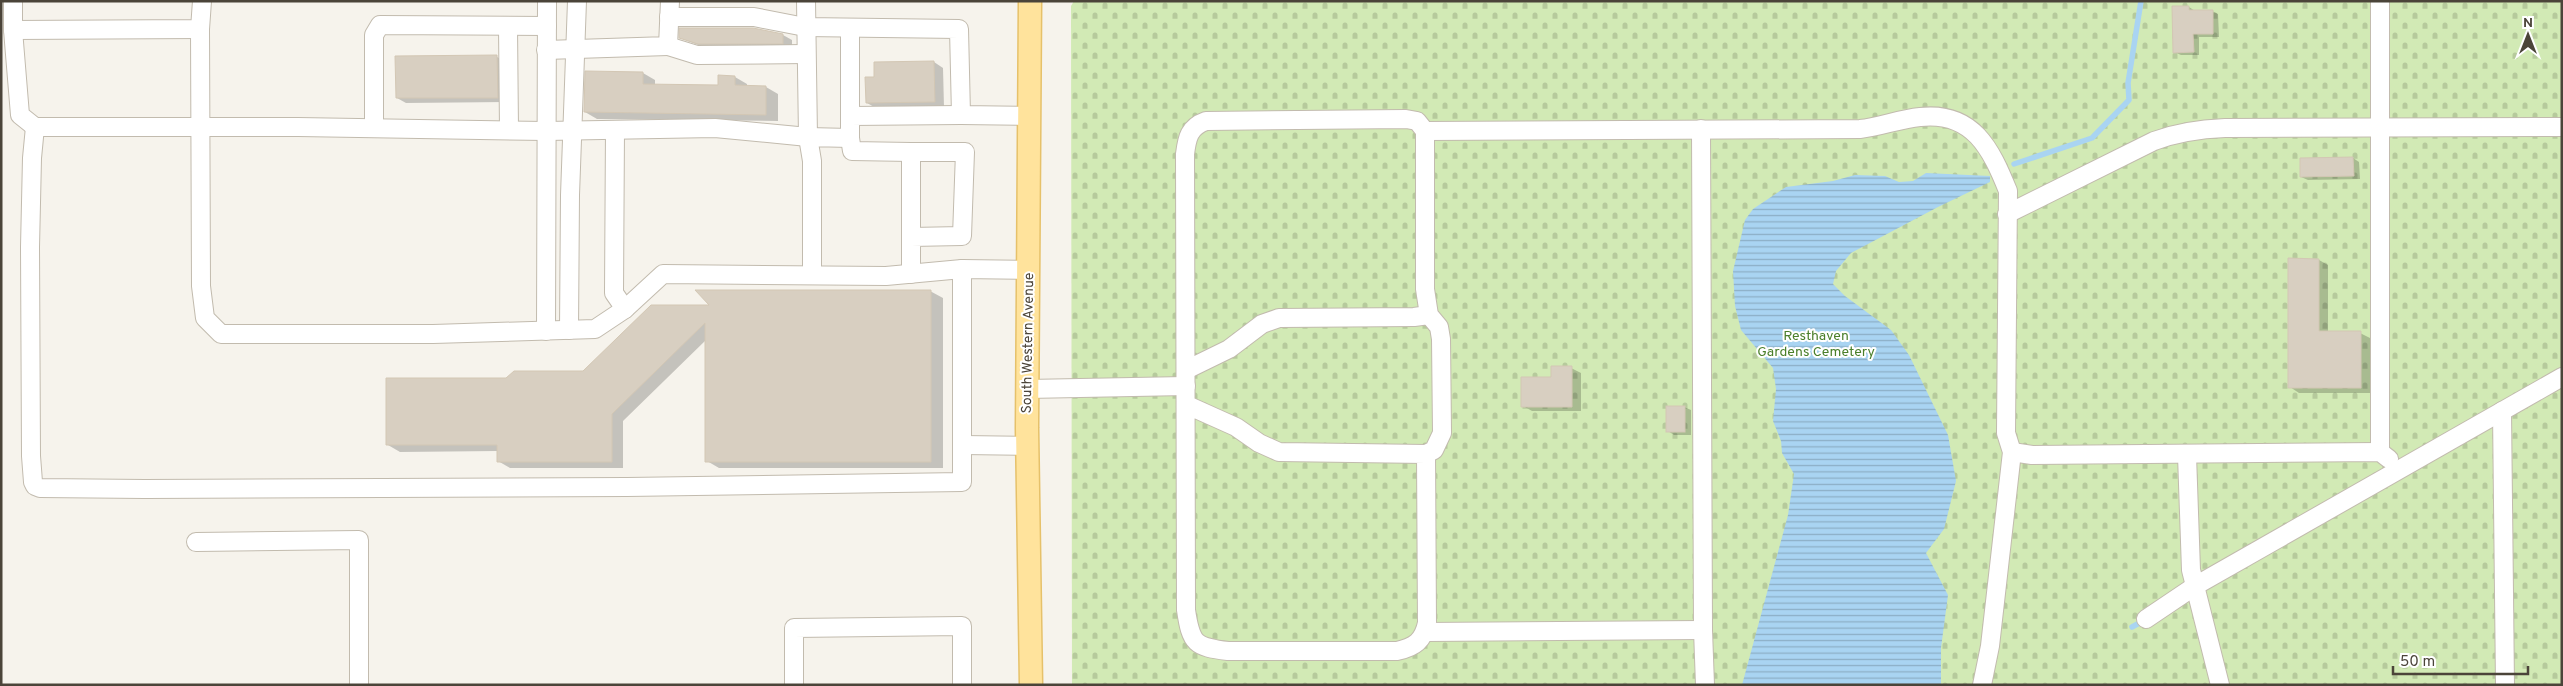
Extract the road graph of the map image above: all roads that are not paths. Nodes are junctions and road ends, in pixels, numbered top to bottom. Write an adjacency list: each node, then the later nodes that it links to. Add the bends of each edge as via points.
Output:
1 (13, 1): 14 (lane)
2 (202, 1): 13 (lane)
3 (547, 1): 10 (lane)
4 (576, 1): 16 (lane)
5 (806, 1): 11 (lane)
6 (1030, 1): 21 (main road, South Western Avenue)
7 (2380, 1): 26 (lane)
8 (669, 9): 11 (lane, via 754,17); 15 (lane)
9 (508, 26): 10 (lane); 25 (lane, via 380,25 374,35); 28 (lane)
10 (547, 26): 17 (lane)
11 (805, 27): 12 (lane); 18 (lane)
12 (850, 28): 19 (lane, via 959,29); 20 (lane)
13 (200, 29): 14 (lane); 24 (lane)
14 (13, 30): 23 (lane, via 20,115)
15 (668, 46): 16 (lane); 18 (lane, via 697,55)
16 (575, 49): 17 (lane); 29 (lane)
17 (546, 50): 31 (lane)
18 (806, 54): 33 (lane)
19 (961, 115): 20 (lane); 21 (lane)
20 (850, 116): 34 (lane)
21 (1030, 116): 39 (main road, South Western Avenue)
22 (2562, 127): 26 (lane)
23 (35, 128): 24 (lane); 51 (lane, via 30,256 31,456 35,486 146,489 626,487 962,482)
24 (200, 128): 25 (lane); 45 (lane, via 201,286 205,318 220,334)
25 (374, 128): 28 (lane)
26 (2381, 128): 36 (lane, via 2225,128 2176,133); 54 (lane)
27 (1701, 129): 32 (lane); 36 (lane, via 1860,129 1919,117 1949,118 1963,124 1984,142 2008,191); 61 (lane)
28 (509, 130): 31 (lane)
29 (574, 130): 30 (lane); 31 (lane); 44 (lane)
30 (616, 130): 33 (lane, via 715,128); 42 (lane, via 614,293)
31 (546, 131): 45 (lane)
32 (1425, 131): 43 (lane); 47 (lane, via 1417,121 1406,119 1216,121 1198,124 1191,129 1185,154)
33 (808, 137): 34 (lane); 41 (lane, via 812,161)
34 (850, 138): 35 (lane, via 852,151)
35 (911, 152): 37 (lane); 37 (lane, via 965,152 962,236)
36 (2007, 214): 53 (lane, via 2006,433)
37 (911, 237): 40 (lane)
38 (962, 269): 39 (lane); 40 (lane); 51 (lane)
39 (1028, 270): 48 (main road, South Western Avenue)
40 (911, 274): 41 (lane)
41 (812, 275): 42 (lane, via 663,274)
42 (625, 309): 44 (lane, via 595,329)
43 (1429, 315): 47 (lane, via 1279,318 1262,324); 55 (lane, via 1439,327 1441,339 1442,422 1439,442)
44 (569, 330): 45 (lane)
45 (546, 331)
46 (2562, 377): 50 (lane)
47 (1186, 378): 48 (lane); 49 (lane)
48 (1027, 389): 52 (main road, South Western Avenue)
49 (1186, 405): 55 (lane, via 1236,427 1279,452); 62 (lane, via 1186,610 1190,636 1196,644 1228,651 1397,651 1415,645)
50 (2502, 411): 57 (lane); 70 (lane)
51 (963, 445): 52 (lane)
52 (1027, 446): 66 (main road, South Western Avenue)
53 (2012, 452): 56 (lane, via 2032,455); 68 (lane, via 1990,646)
54 (2380, 452): 56 (lane); 57 (lane)
55 (1426, 454): 62 (lane)
56 (2187, 454): 59 (lane, via 2191,570)
57 (2402, 467): 59 (lane)
58 (196, 542): 63 (lane, via 359,540)
59 (2195, 586): 60 (lane); 69 (lane)
60 (2146, 620)
61 (1703, 630): 62 (lane); 67 (lane)
62 (1426, 632)
63 (358, 685)
64 (794, 685): 65 (lane, via 794,628 962,626)
65 (962, 685)
66 (1031, 685)
67 (1706, 685)
68 (1982, 685)
69 (2220, 685)
70 (2505, 685)

